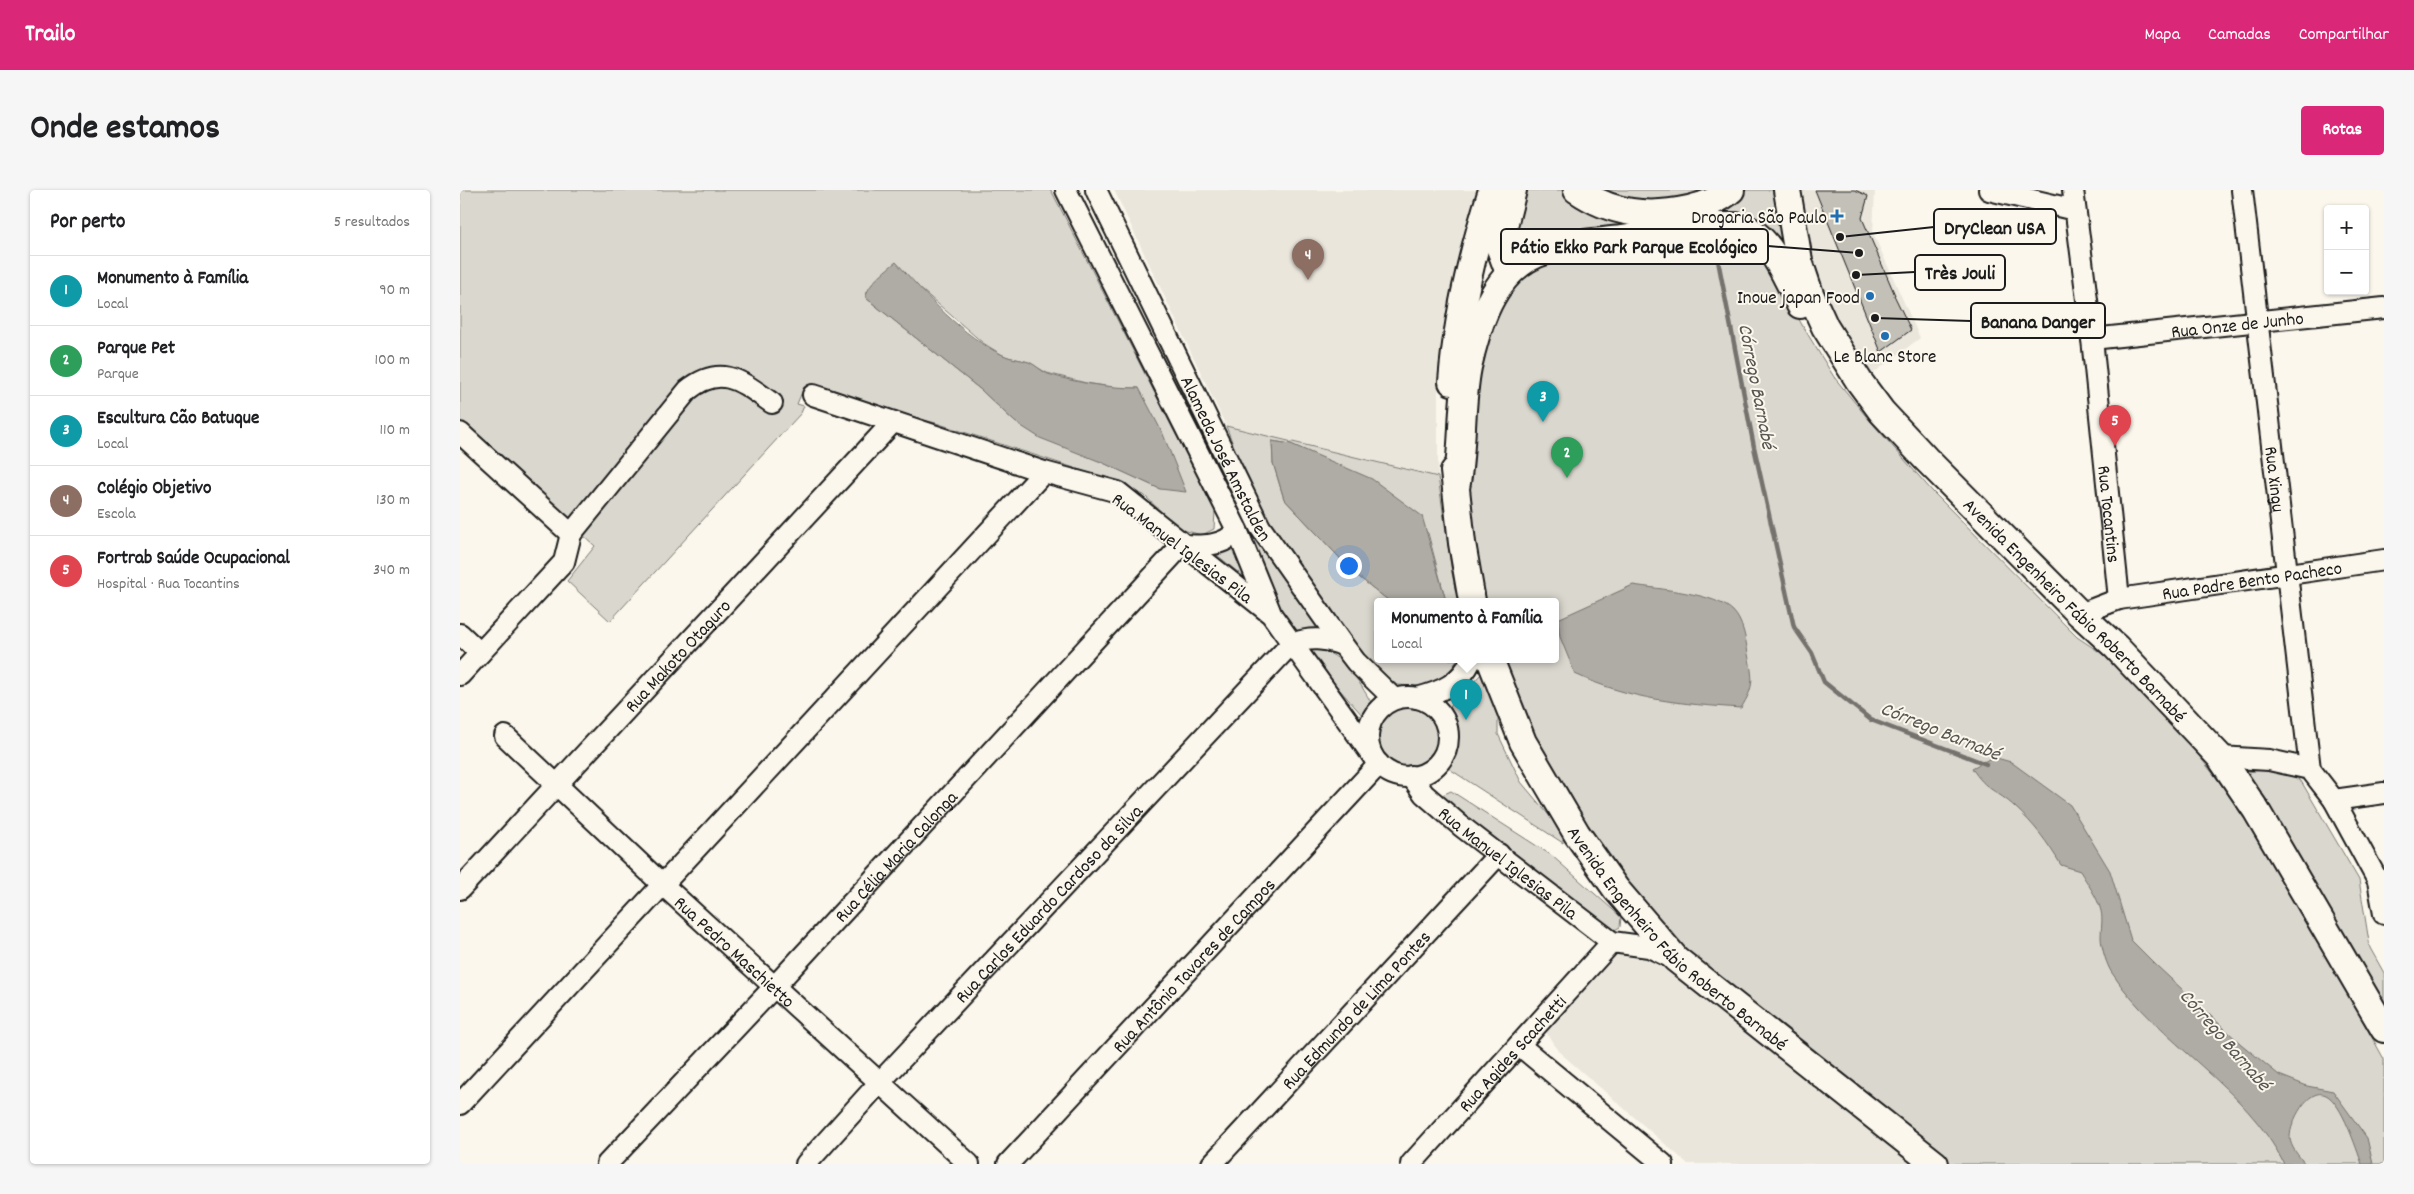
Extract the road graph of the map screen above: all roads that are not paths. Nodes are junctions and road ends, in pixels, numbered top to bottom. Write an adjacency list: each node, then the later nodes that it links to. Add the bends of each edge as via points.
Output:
1 (1066, 190): 22 (street, Alameda José Amstalden)
2 (1096, 190): 33 (street, Alameda José Amstalden, via 1260,527)
3 (1492, 190): 21 (main road, via 1463,295 1455,345 1450,423)
4 (1514, 190): 11 (main road, via 1499,246)
5 (1577, 190): 6 (main road, via 1609,208 1650,215 1712,202)
6 (1731, 190)
7 (1787, 190): 17 (main road, Avenida Engenheiro Fábio Roberto Barnabé, via 1799,261 1810,294 1841,354)
8 (1989, 190): 10 (street)
9 (2242, 190): 13 (street, Rua Xingu)
10 (2074, 200): 14 (street, Rua Tocantins)
11 (1509, 273): 17 (main road, via 1521,263 1553,249 1720,226 1749,229 1775,258 1851,390 1871,413); 21 (main road, via 1486,309 1468,367 1461,464)
12 (2384, 308): 13 (street, Rua Onze de Junho)
13 (2258, 320): 14 (street, Rua Onze de Junho); 26 (street, Rua Xingu)
14 (2092, 339): 28 (street, Rua Tocantins)
15 (813, 395): 18 (street, Rua Manuel Iglesias Pila)
16 (772, 403): 23 (street, via 741,381 727,376 699,381 688,390)
17 (1890, 421): 30 (main road, Avenida Engenheiro Fábio Roberto Barnabé)
18 (893, 422): 20 (street, Rua Manuel Iglesias Pila); 45 (street, Rua Makoto Otaguro)
19 (460, 432): 23 (street)
20 (1044, 472): 24 (street, Rua Manuel Iglesias Pila, via 1118,492); 49 (street)
21 (1456, 488): 27 (main road)
22 (1237, 530): 24 (street, via 1228,539 1203,547); 29 (street, Alameda José Amstalden)
23 (571, 534): 34 (street, via 564,562)
24 (1182, 545): 29 (street, Rua Manuel Iglesias Pila); 54 (street, Rua Célia Maria Calonga)
25 (2384, 560): 26 (street, Rua Padre Bento Pacheco)
26 (2288, 575): 28 (street, Rua Padre Bento Pacheco); 43 (street, Rua Xingu)
27 (1471, 598)
28 (2119, 599): 30 (street, Rua Padre Bento Pacheco)
29 (1271, 614): 32 (street, Rua Manuel Iglesias Pila)
30 (2080, 614): 41 (main road, Avenida Engenheiro Fábio Roberto Barnabé, via 2116,646)
31 (460, 634): 34 (street)
32 (1291, 644): 33 (street, via 1315,638); 42 (street, Rua Manuel Iglesias Pila); 57 (street, Rua Carlos Eduardo Cardoso da Silva)
33 (1342, 645): 39 (street, Alameda José Amstalden)
34 (480, 653): 37 (street)
35 (1470, 663): 38 (street, via 1453,685)
36 (1492, 663): 53 (main road, Avenida Engenheiro Fábio Roberto Barnabé, via 1523,742 1577,834 1616,889)
37 (460, 675)
38 (1417, 698): 39 (street); 44 (street, via 1436,708 1446,724 1448,742 1441,758 1428,771)
39 (1394, 699): 42 (street, via 1381,707 1372,719 1368,734)
40 (504, 736): 45 (street, Rua Pedro Maschietto)
41 (2220, 757): 43 (street, via 2268,760); 55 (main road, Avenida Engenheiro Fábio Roberto Barnabé, via 2256,810)
42 (1375, 760): 44 (street, via 1399,776); 63 (street, Rua Antônio Tavares de Campos)
43 (2310, 769): 47 (street)
44 (1411, 776): 48 (street, Rua Manuel Iglesias Pila, via 1424,794)
45 (556, 785): 49 (street, Rua Pedro Maschietto); 50 (street, Rua Makoto Otaguro)
46 (2384, 793): 47 (street)
47 (2334, 800): 51 (street, via 2378,881)
48 (1499, 854): 52 (street, Rua Manuel Iglesias Pila); 64 (street, Rua Edmundo de Lima Pontes)
49 (664, 886): 54 (street, Rua Pedro Maschietto); 58 (street)
50 (460, 889)
51 (2384, 914)
52 (1612, 942): 53 (street, via 1648,947); 56 (street, Rua Agides Scachetti)
53 (1676, 959): 66 (main road, Avenida Engenheiro Fábio Roberto Barnabé)
54 (774, 987): 57 (street, Rua Pedro Maschietto); 60 (street, Rua Célia Maria Calonga)
55 (2384, 1028)
56 (1519, 1045): 59 (street); 65 (street, Rua Agides Scachetti)
57 (880, 1082): 61 (street, Rua Carlos Eduardo Cardoso da Silva); 62 (street, Rua Pedro Maschietto)
58 (460, 1104)
59 (1652, 1161)
60 (607, 1164)
61 (806, 1164)
62 (969, 1164)
63 (1008, 1164)
64 (1212, 1164)
65 (1411, 1164)
66 (1935, 1164)

